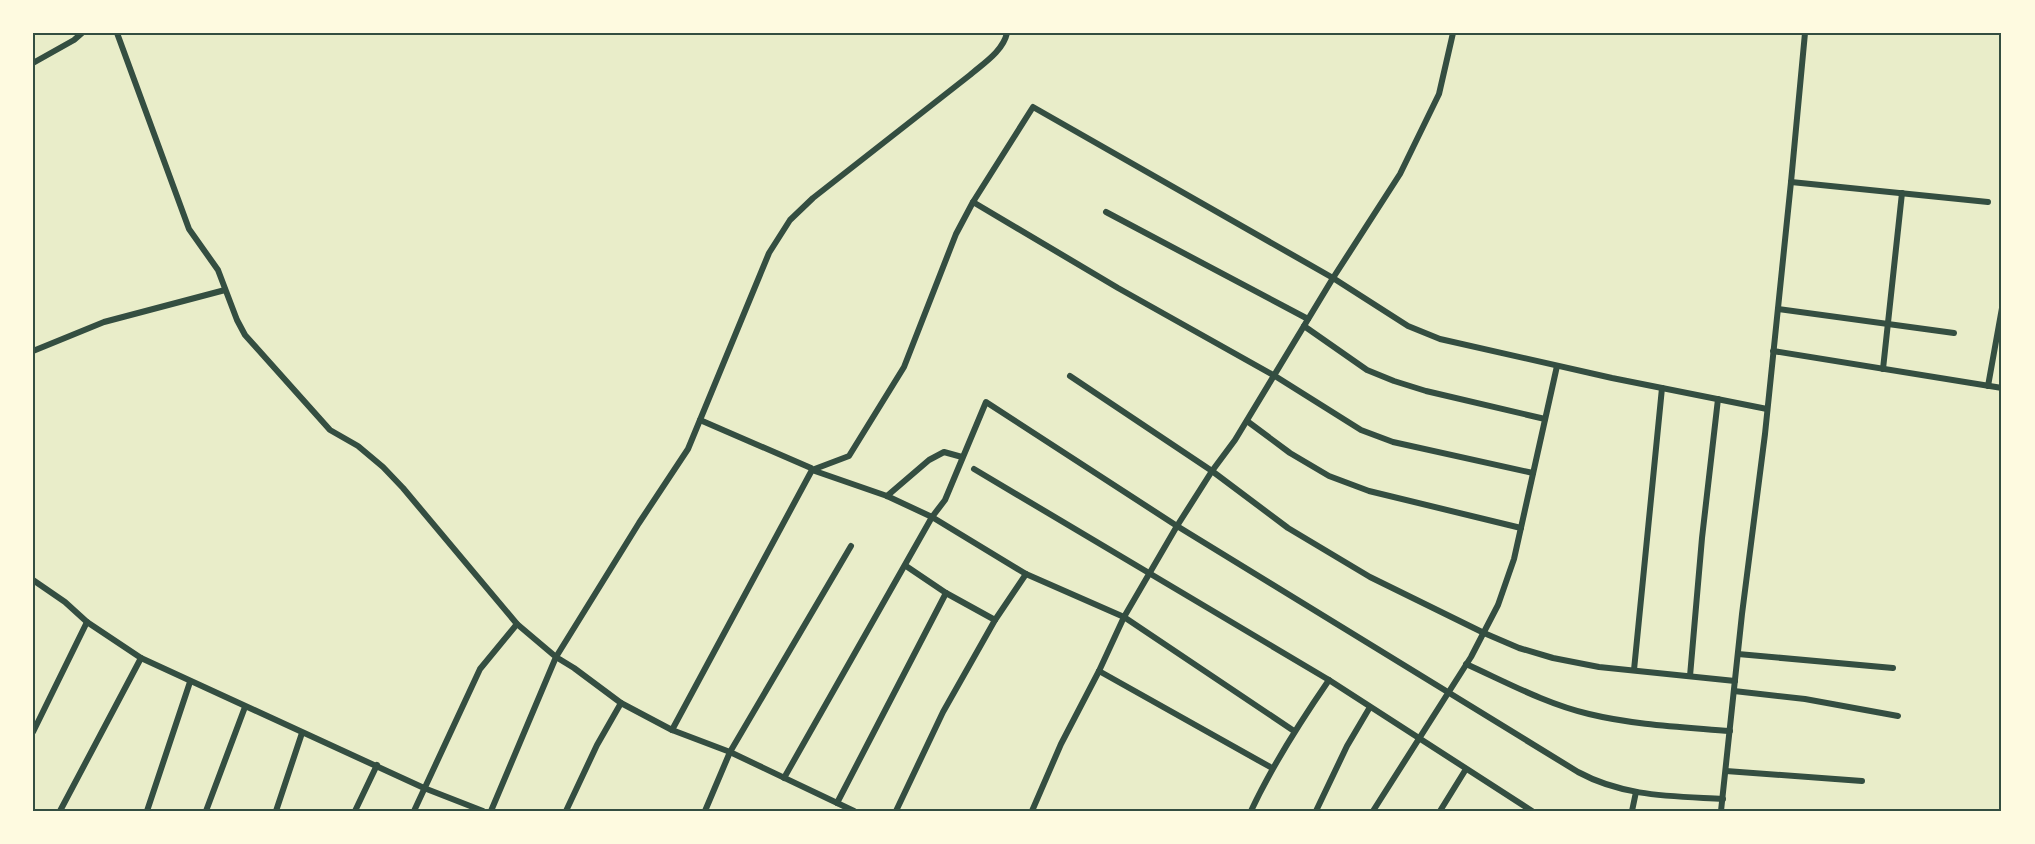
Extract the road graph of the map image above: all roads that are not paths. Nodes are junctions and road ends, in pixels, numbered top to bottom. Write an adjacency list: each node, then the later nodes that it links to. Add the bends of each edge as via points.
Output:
1 (82, 33): 6 (street)
2 (117, 33): 13 (street, via 189,230 218,270)
3 (1008, 33): 32 (street, via 995,54 790,220 769,253)
4 (1453, 33): 12 (street, via 1438,94 1400,174)
5 (1804, 33): 7 (street)
6 (33, 63)
7 (1791, 182): 8 (street); 15 (street)
8 (1902, 193): 10 (street); 17 (street)
9 (973, 202): 12 (street, via 1033,107); 25 (street); 36 (street, via 956,234 904,368 849,456)
10 (1988, 202)
11 (1106, 212): 16 (street)
12 (1333, 278): 16 (street); 22 (street, via 1408,326 1440,339)
13 (225, 290): 20 (street, via 104,322); 52 (street, via 245,335 260,353 330,430 358,446 403,488)
14 (2002, 308): 26 (street)
15 (1778, 309): 17 (street); 21 (street)
16 (1308, 319): 18 (street)
17 (1888, 325): 19 (street); 23 (street)
18 (1304, 326): 25 (street); 31 (street, via 1367,370 1394,381)
19 (1954, 333)
20 (33, 351)
21 (1773, 351): 23 (street); 30 (street)
22 (1557, 366): 27 (street); 31 (street)
23 (1883, 369): 26 (street)
24 (1070, 376): 37 (street)
25 (1275, 376): 33 (street); 38 (street, via 1361,430 1393,442)
26 (1988, 386): 28 (street)
27 (1662, 388): 29 (street); 59 (street)
28 (2002, 388)
29 (1718, 399): 30 (street); 61 (street)
30 (1767, 409): 54 (street)
31 (1545, 419): 38 (street)
32 (700, 420): 36 (street); 55 (street, via 688,449)
33 (1247, 421): 37 (street); 42 (street, via 1329,477 1369,491)
34 (962, 457): 39 (street, via 944,452 928,460); 40 (street, via 945,500); 41 (street, via 986,402)
35 (974, 469): 46 (street)
36 (812, 470): 39 (street); 71 (street)
37 (1212, 471): 41 (street); 53 (street, via 1288,528 1370,577)
38 (1533, 473): 42 (street)
39 (887, 496): 40 (street)
40 (932, 517): 44 (street); 45 (street)
41 (1177, 526): 46 (street); 66 (street)
42 (1521, 528): 53 (street, via 1514,560)
43 (851, 546): 77 (street)
44 (906, 566): 48 (street); 82 (street)
45 (1026, 574): 49 (street); 50 (street)
46 (1150, 574): 49 (street); 62 (street)
47 (33, 581): 51 (street)
48 (946, 593): 50 (street); 87 (street)
49 (1124, 617): 60 (street); 72 (street)
50 (995, 620): 99 (street, via 943,712)
51 (87, 622): 56 (street); 74 (street)
52 (517, 624): 55 (street); 84 (street, via 480,669)
53 (1484, 633): 57 (street); 59 (street, via 1553,658)
54 (1738, 654): 58 (street); 63 (street)
55 (556, 657): 67 (street); 95 (street)
56 (141, 658): 64 (street); 88 (street)
57 (1466, 664): 66 (street); 73 (street, via 1556,704 1589,714)
58 (1893, 668)
59 (1634, 670): 61 (street)
60 (1099, 671): 79 (street); 100 (street)
61 (1690, 676): 63 (street)
62 (1329, 680): 69 (street); 72 (street)
63 (1735, 681): 65 (street)
64 (190, 682): 68 (street); 89 (street)
65 (1734, 691): 70 (street); 73 (street)
66 (1448, 692): 76 (street); 85 (street, via 1596,782)
67 (621, 703): 71 (street); 96 (street)
68 (245, 707): 75 (street); 90 (street)
69 (1370, 707): 76 (street); 102 (street)
70 (1898, 716)
71 (672, 730): 77 (street)
72 (1294, 731): 79 (street)
73 (1730, 731): 81 (street)
74 (33, 732)
75 (302, 733): 78 (street); 91 (street)
76 (1419, 739): 80 (street); 103 (street)
77 (730, 752): 82 (street); 97 (street)
78 (377, 765): 84 (street); 92 (street)
79 (1272, 768): 101 (street)
80 (1467, 769): 104 (street); 105 (street)
81 (1726, 771): 83 (street); 86 (street)
82 (784, 778): 87 (street)
83 (1862, 781)
84 (424, 788): 93 (street); 94 (street)
85 (1636, 792): 86 (street); 106 (street)
86 (1723, 799): 107 (street)
87 (837, 803): 98 (street)
88 (60, 811)
89 (147, 811)
90 (206, 811)
91 (276, 811)
92 (355, 811)
93 (414, 811)
94 (483, 811)
95 (491, 811)
96 (566, 811)
97 (705, 811)
98 (854, 811)
99 (896, 811)
100 (1032, 811)
101 (1251, 811)
102 (1316, 811)
103 (1373, 811)
104 (1440, 811)
105 (1532, 811)
106 (1632, 811)
107 (1721, 811)

